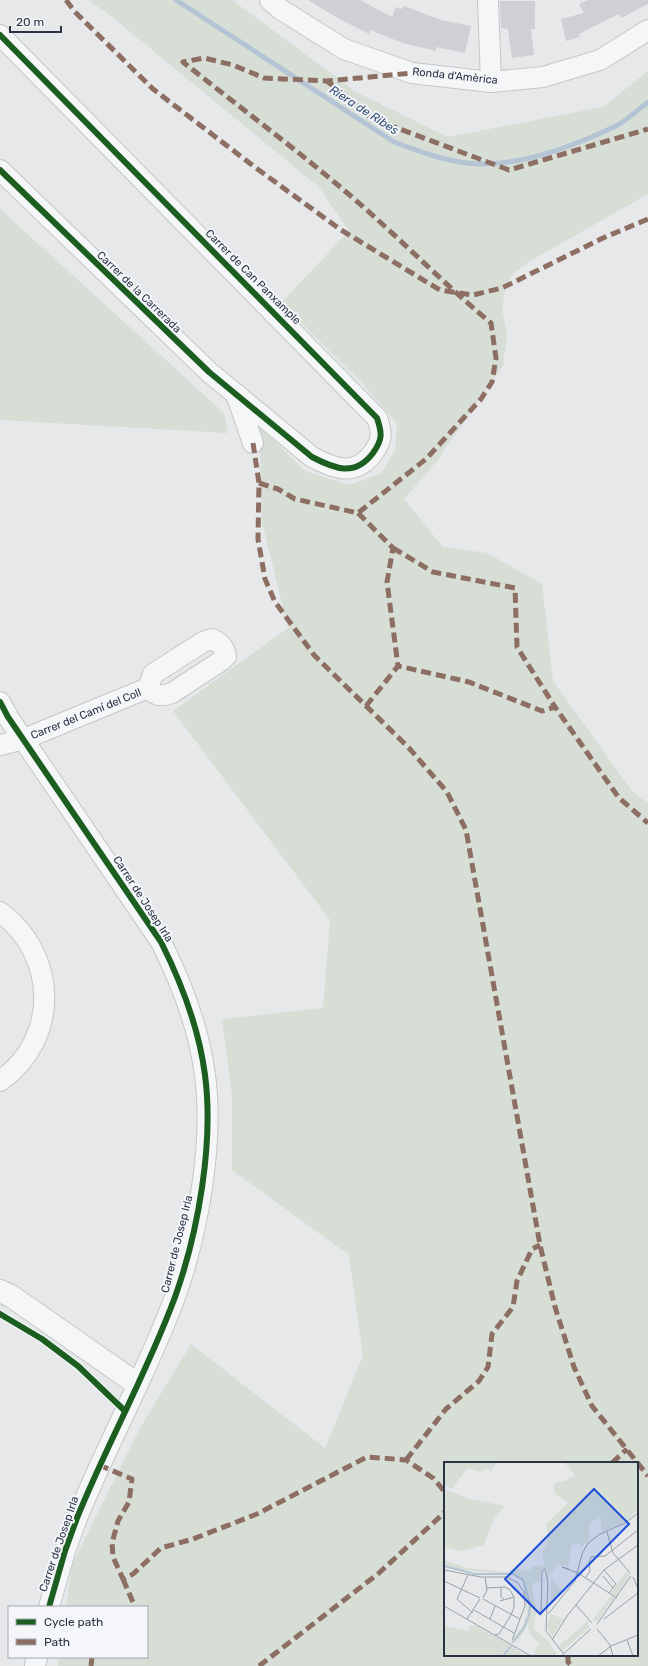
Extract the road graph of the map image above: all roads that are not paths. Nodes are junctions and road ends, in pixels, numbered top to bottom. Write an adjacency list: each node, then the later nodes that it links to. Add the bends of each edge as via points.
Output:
1 (270, 0): 5 (street, Ronda d'Amèrica, via 344,49 412,73)
2 (488, 0): 5 (street)
3 (648, 30): 5 (street, Ronda d'Amèrica, via 600,60 543,78)
4 (0, 35): 10 (street, Carrer de Can Panxample, via 377,418 382,433 377,448 366,463 353,469 342,469 312,457)
5 (491, 82)
6 (0, 170): 8 (street, Carrer de la Carrerada)
7 (0, 192): 8 (street)
8 (26, 197): 9 (street, Carrer de la Carrerada, via 209,372)
9 (236, 394): 10 (street, Carrer de la Carrerada); 11 (street)
10 (270, 421)
11 (253, 443)
12 (148, 688): 14 (street, Carrer del Camí del Coll)
13 (0, 702): 14 (street, Carrer de Josep Irla)
14 (24, 740): 15 (street, Carrer del Camí del Coll); 19 (street, Carrer de Josep Irla, via 161,942 180,981 193,1019 205,1074 207,1124 198,1211 175,1297)
15 (0, 745)
16 (0, 912): 17 (street, via 16,927 34,951 41,969 44,988 43,1013 36,1039 16,1067)
17 (0, 1081)
18 (0, 1291): 19 (street, via 11,1296)
19 (137, 1384): 20 (street, Carrer de Josep Irla, via 77,1518)
20 (49, 1606)

